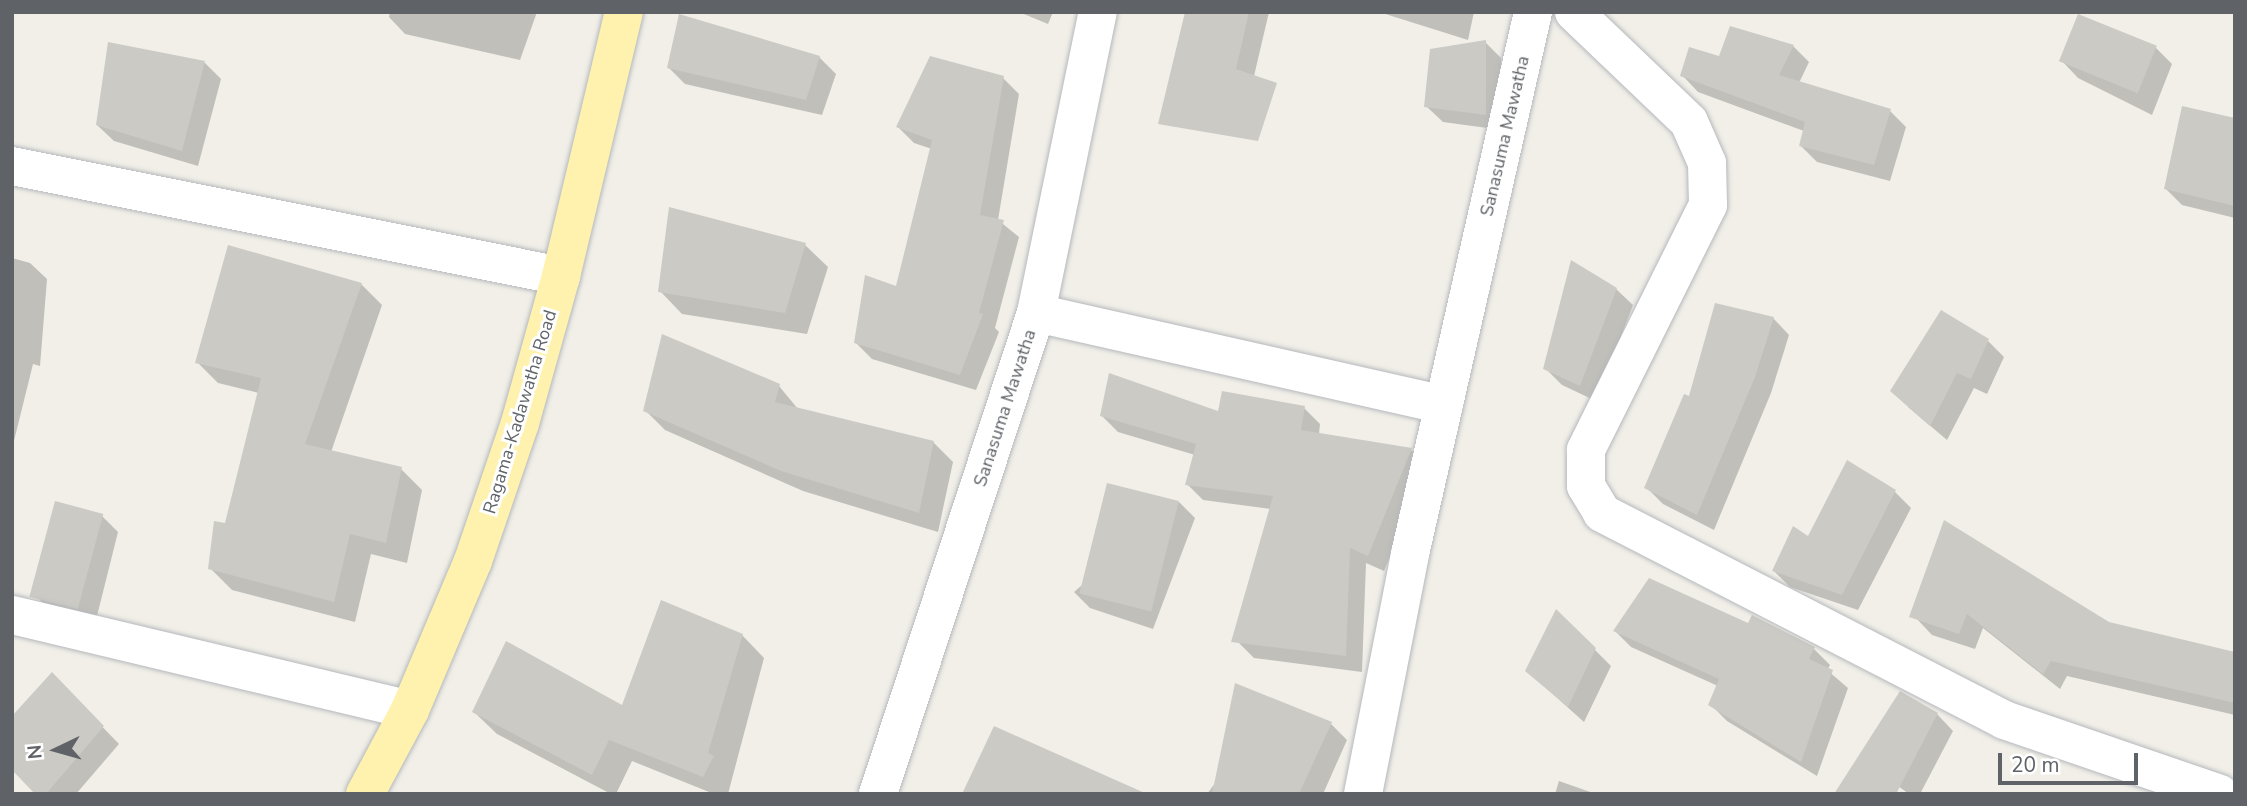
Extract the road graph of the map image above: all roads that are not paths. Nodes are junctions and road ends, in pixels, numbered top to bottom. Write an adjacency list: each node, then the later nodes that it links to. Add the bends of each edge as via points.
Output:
1 (624, 12): 6 (main road, Ragama-Kadawatha Road)
2 (1098, 12): 7 (street, Sanasuma Mawatha)
3 (1534, 12): 8 (street, Sanasuma Mawatha)
4 (1574, 12): 14 (street, via 1689,121 1707,163 1708,205 1586,450 1586,486 1602,513 2004,720)
5 (12, 166): 6 (street)
6 (561, 276): 10 (main road, Ragama-Kadawatha Road, via 520,422 473,561)
7 (1036, 313): 8 (street); 13 (street, Sanasuma Mawatha)
8 (1444, 405): 11 (street, Sanasuma Mawatha)
9 (12, 615): 10 (street)
10 (410, 710): 12 (main road, Ragama-Kadawatha Road)
11 (1368, 792)
12 (365, 794)
13 (878, 794)
14 (2220, 794)

